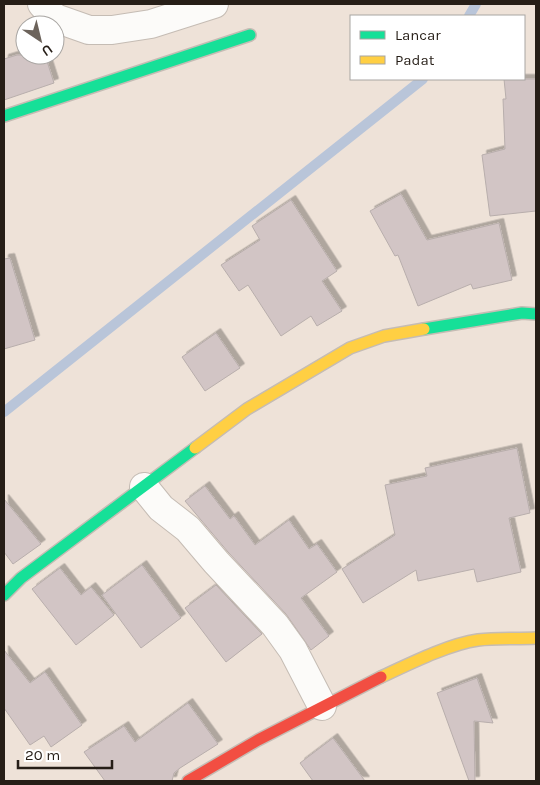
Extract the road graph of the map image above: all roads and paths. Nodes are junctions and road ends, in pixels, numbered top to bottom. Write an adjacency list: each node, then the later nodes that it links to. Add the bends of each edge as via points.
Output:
1 (42, 4): 3 (street, via 55,18 89,30 112,30)
2 (214, 4): 3 (street)
3 (149, 14)
4 (250, 35): 5 (street)
5 (4, 116)
6 (536, 314): 7 (street, via 522,313 384,336 350,348 247,410)
7 (144, 487): 8 (street, via 21,578); 10 (street, via 161,508 188,529 275,625 293,650)
8 (4, 595)
9 (536, 638): 10 (street, via 464,643)
10 (322, 706): 11 (street, via 220,759)
11 (188, 781)

